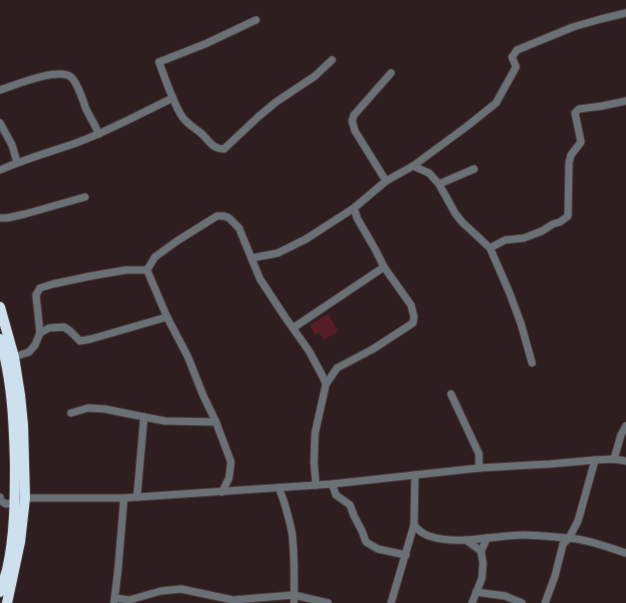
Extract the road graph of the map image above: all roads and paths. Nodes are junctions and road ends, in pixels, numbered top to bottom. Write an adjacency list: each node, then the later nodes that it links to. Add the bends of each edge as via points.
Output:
1 (626, 13): 11 (street, via 573,27 517,50 512,57 516,67 496,103)
2 (256, 20): 6 (street, via 159,62)
3 (332, 60): 6 (street, via 316,76 276,102 224,149 214,147 182,118)
4 (391, 73): 14 (street, via 352,121 354,131)
5 (0, 90): 9 (street, via 46,75 70,76)
6 (173, 98): 9 (street)
7 (626, 101): 19 (street, via 579,108 575,113 581,142 568,162 568,216 542,231 524,238 505,240)
8 (0, 123): 10 (street)
9 (99, 134): 10 (street)
10 (18, 162): 13 (street)
11 (413, 166): 14 (street); 15 (street, via 429,174)
12 (474, 169): 15 (street)
13 (0, 170)
14 (386, 182): 17 (street)
15 (439, 184): 19 (street, via 462,222)
16 (85, 197): 18 (street)
17 (354, 208): 20 (street, via 306,239 278,252); 21 (street)
18 (0, 218)
19 (490, 248): 29 (street, via 510,294)
20 (252, 258): 22 (street, via 239,228 229,218 217,216 176,241 155,257); 25 (street, via 260,278)
21 (384, 267): 25 (street); 30 (street, via 411,305 413,323 337,368)
22 (146, 270): 24 (street); 26 (street, via 126,270 40,288 36,295)
23 (0, 307): 28 (highway)
24 (167, 317): 26 (street, via 91,340 80,340 64,327); 34 (street)
25 (293, 328): 30 (street, via 310,351)
26 (40, 333): 28 (street, via 29,352)
27 (0, 339): 49 (highway, via 8,370 14,419)
28 (14, 357): 47 (highway, via 23,425)
29 (532, 362)
30 (326, 384): 42 (street, via 315,433)
31 (451, 394): 39 (street, via 479,454)
32 (71, 413): 33 (street, via 88,408)
33 (144, 417): 34 (street, via 165,421); 46 (street)
34 (216, 422): 44 (street, via 231,462 229,478)
35 (626, 426): 36 (street)
36 (614, 459): 37 (street); 38 (street)
37 (595, 460): 39 (street); 52 (street, via 578,521)
38 (626, 461)
39 (479, 468): 40 (street)
40 (415, 475): 41 (street); 50 (street)
41 (332, 484): 42 (street); 56 (street, via 336,495 350,505 366,542 378,549)
42 (316, 485): 43 (street)
43 (280, 488): 44 (street); 59 (street, via 292,533)
44 (222, 492): 46 (street)
45 (0, 497): 49 (street, via 6,504)
46 (137, 497): 48 (street)
47 (25, 498): 48 (street); 61 (highway, via 20,542)
48 (124, 498): 60 (street)
49 (15, 502): 57 (highway, via 7,570)
50 (414, 525): 53 (street, via 428,536); 56 (street)
51 (487, 538): 52 (street, via 524,535); 53 (street); 54 (street)
52 (569, 538): 55 (street); 67 (street, via 563,544)
53 (466, 540): 54 (street)
54 (481, 551): 58 (street, via 482,578)
55 (626, 553)
56 (406, 555): 64 (street)
57 (0, 592)
58 (476, 592): 65 (street); 66 (street, via 506,596)
59 (294, 595): 60 (street, via 232,600 181,590); 62 (street); 63 (street)
60 (115, 601)
61 (7, 603)
62 (294, 603)
63 (328, 603)
64 (390, 603)
65 (472, 603)
66 (522, 603)
67 (545, 603)

